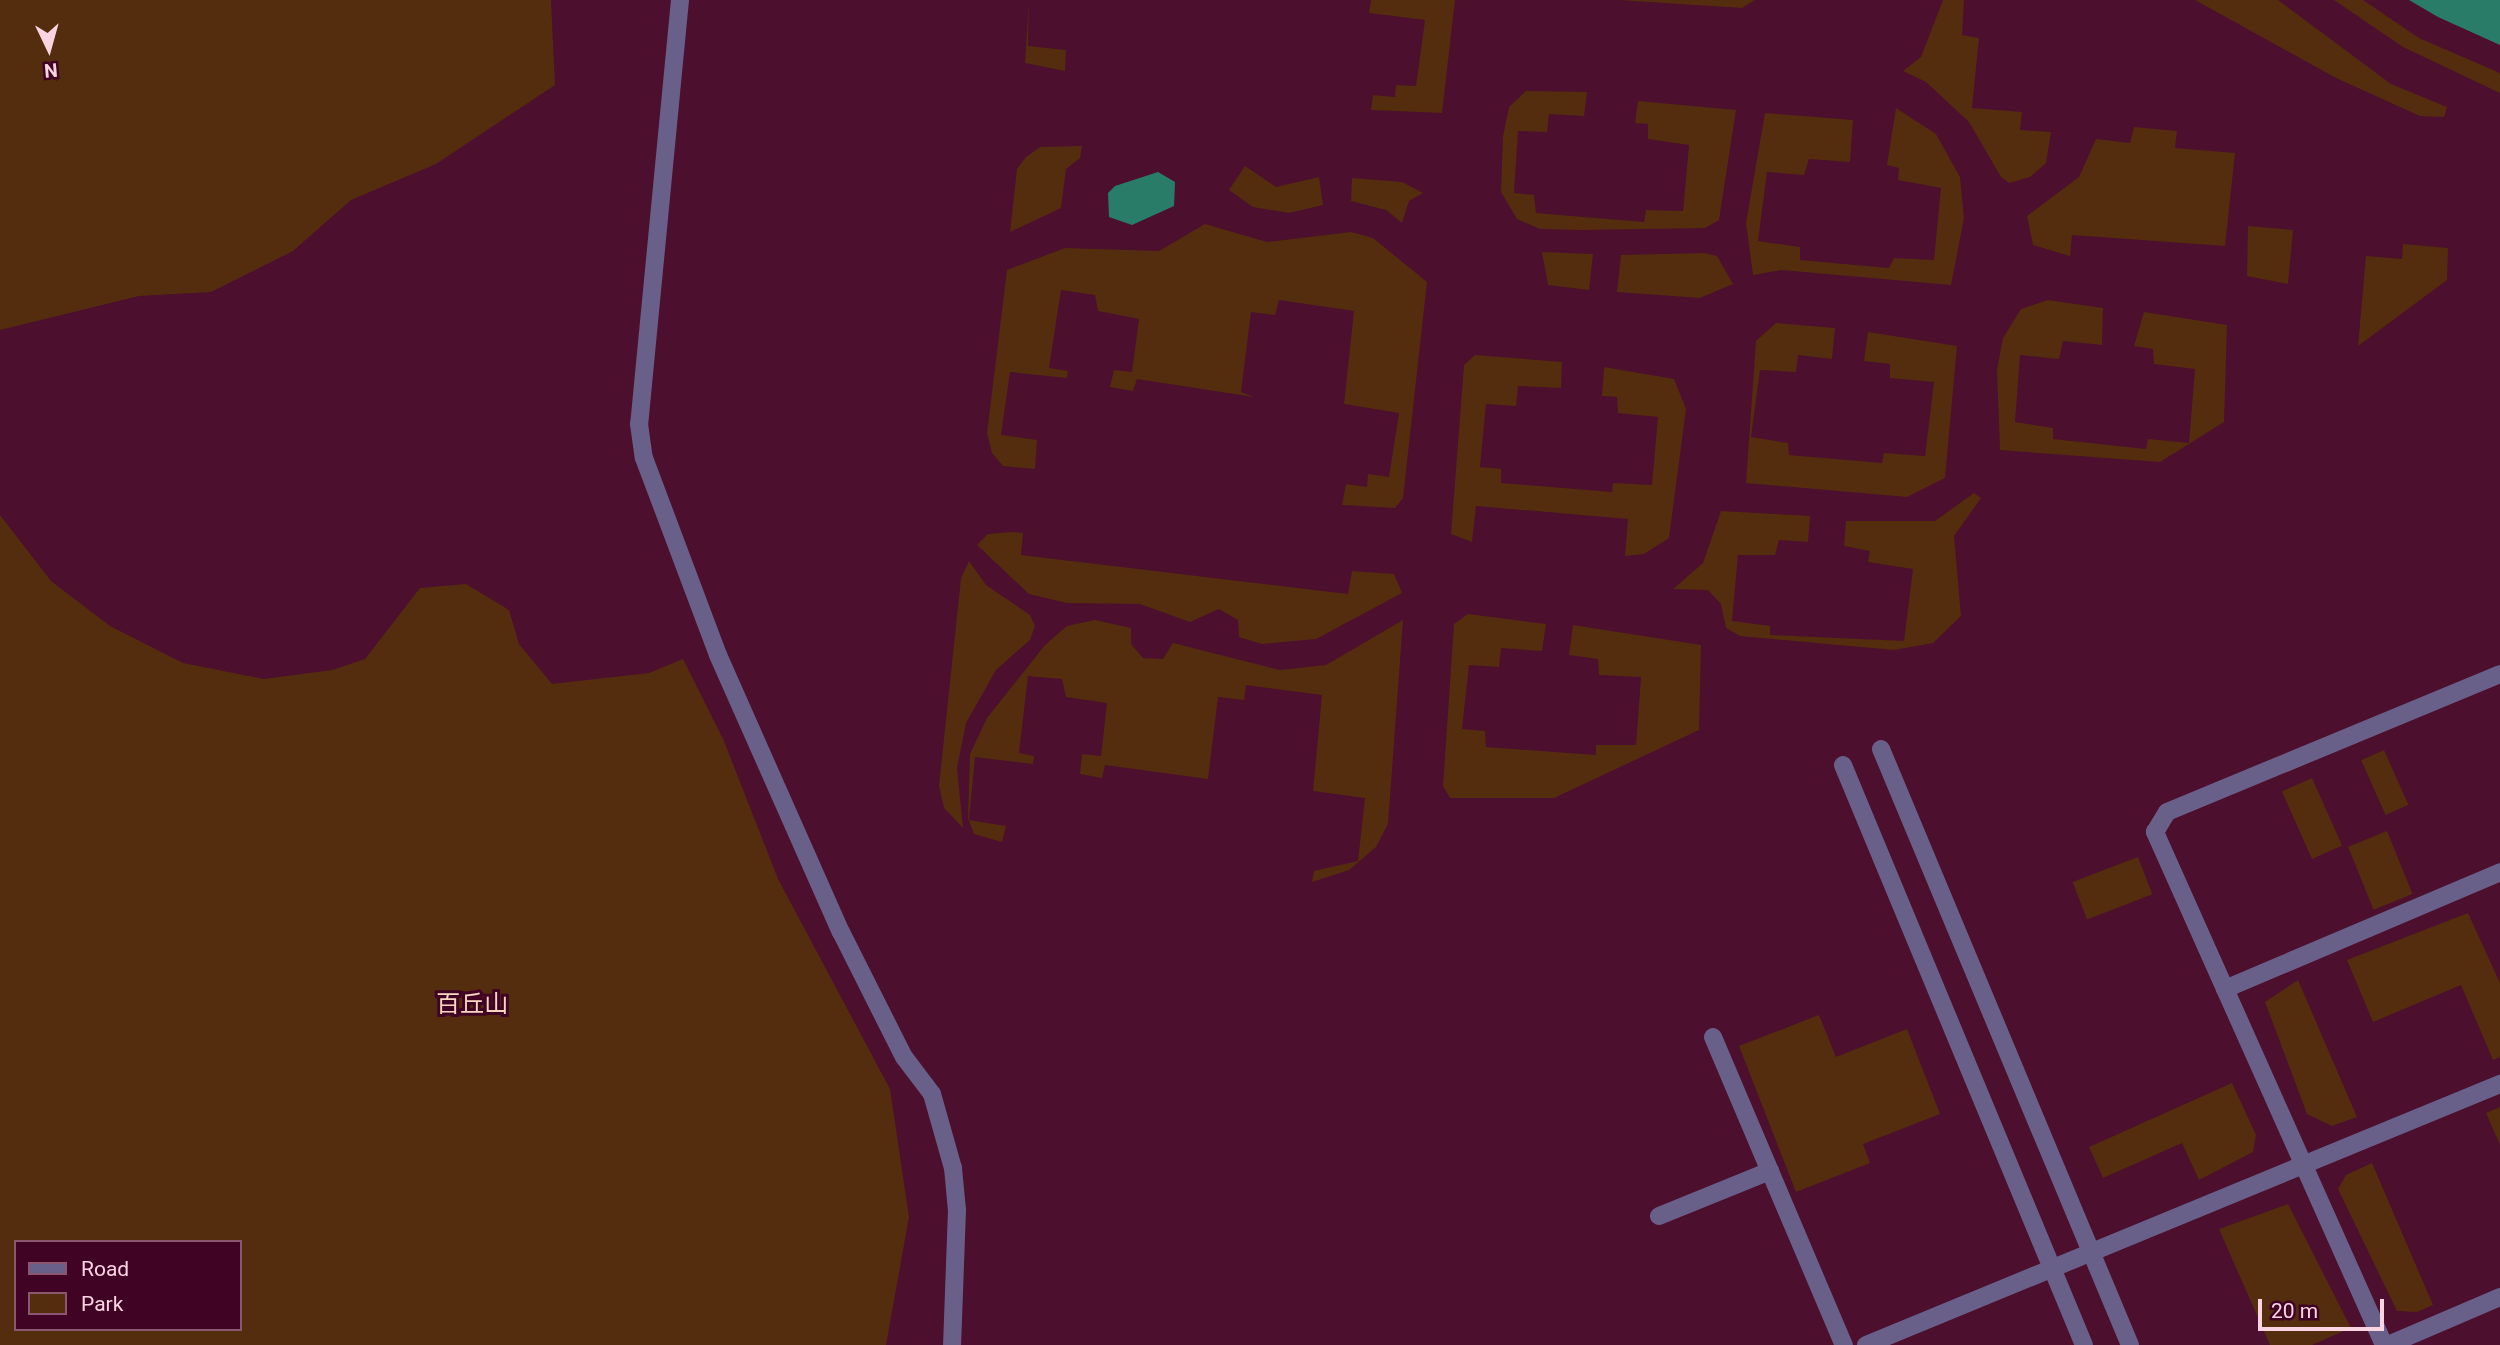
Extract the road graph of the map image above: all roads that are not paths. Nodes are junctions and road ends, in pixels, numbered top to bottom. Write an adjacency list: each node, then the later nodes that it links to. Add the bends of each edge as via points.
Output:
1 (680, 0): 15 (street, via 639,424 644,458 718,655 841,932 904,1057 932,1094 953,1168 957,1210)
2 (2500, 674): 6 (street, via 2158,821 2160,846)
3 (1881, 749): 12 (street)
4 (1843, 765): 13 (street)
5 (2500, 872): 6 (street)
6 (2225, 989): 9 (street)
7 (1713, 1037): 10 (street)
8 (2500, 1084): 9 (street)
9 (2303, 1166): 12 (street); 20 (street)
10 (1770, 1171): 11 (street); 16 (street)
11 (1658, 1216)
12 (2092, 1256): 13 (street); 19 (street)
13 (2051, 1270): 17 (street); 18 (street)
14 (2500, 1297): 20 (street)
15 (952, 1345)
16 (1844, 1345)
17 (1866, 1345)
18 (2084, 1345)
19 (2130, 1345)
20 (2386, 1345)

